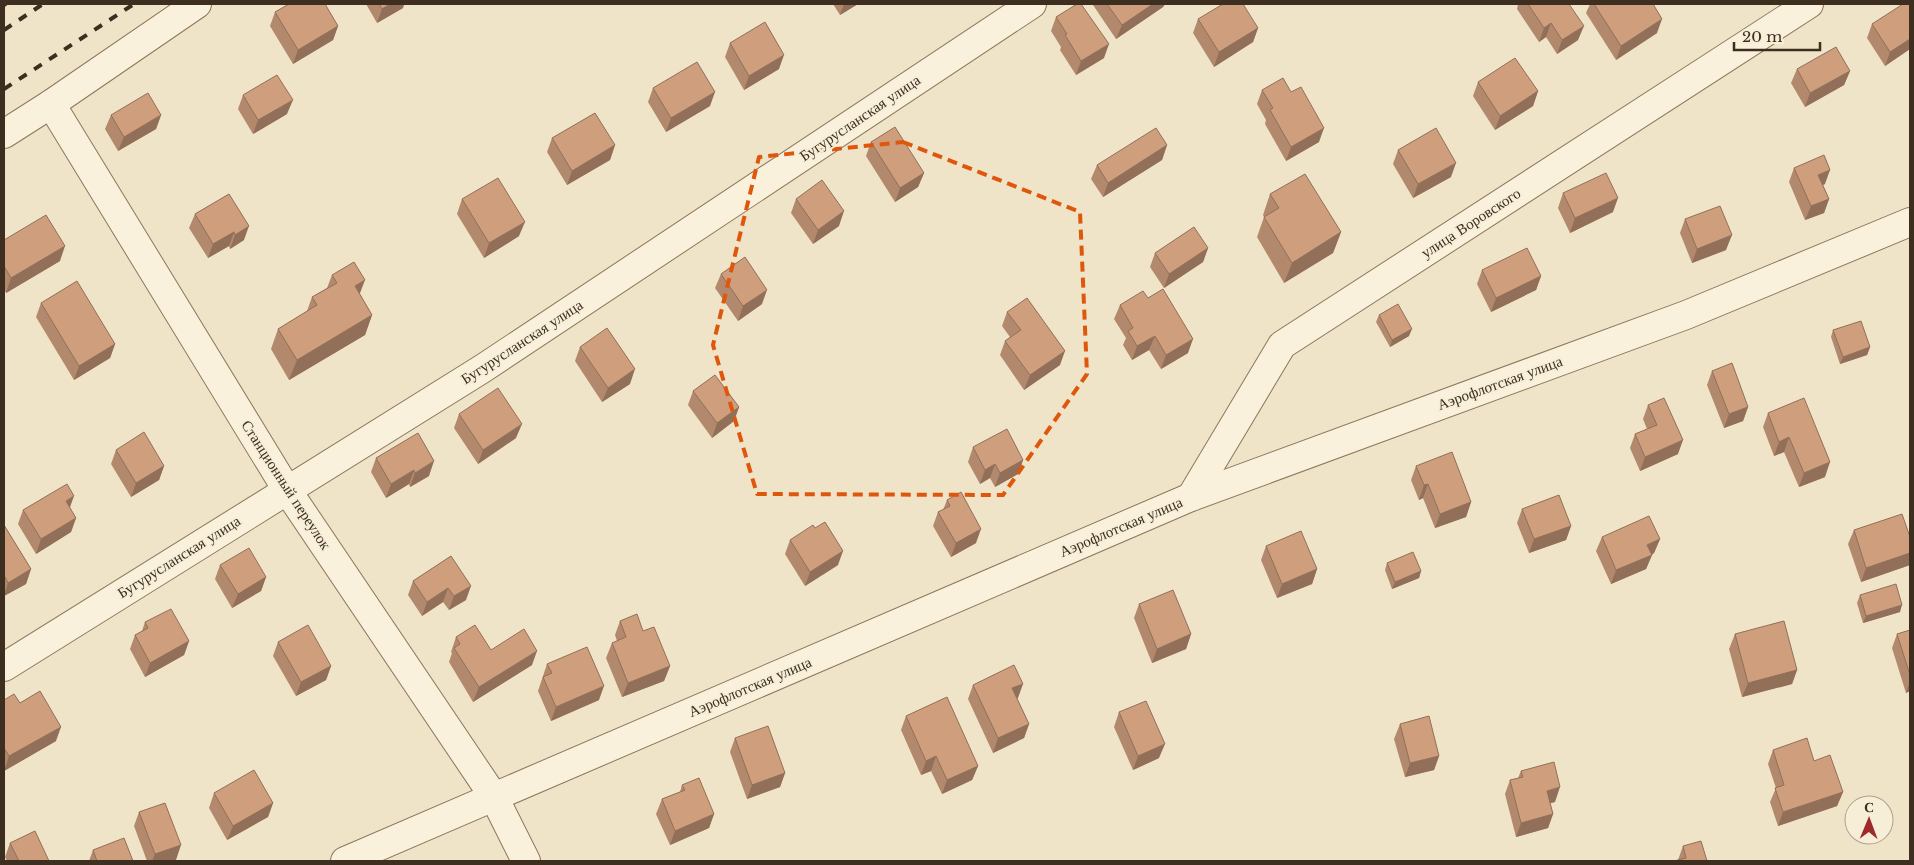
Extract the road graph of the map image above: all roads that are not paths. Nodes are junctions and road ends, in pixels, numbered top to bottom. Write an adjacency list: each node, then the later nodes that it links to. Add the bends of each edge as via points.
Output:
1 (197, 4): 4 (street)
2 (1032, 4): 7 (street, Бугурусланская улица, via 482,369)
3 (1809, 4): 8 (street, улица Воровского, via 1282,345)
4 (51, 104): 5 (street); 7 (street, Станционный переулок)
5 (4, 134)
6 (1910, 222): 8 (street, Аэрофлотская улица, via 1686,315)
7 (287, 490): 9 (street, Бугурусланская улица); 10 (street, Станционный переулок)
8 (1191, 497): 10 (street, Аэрофлотская улица)
9 (4, 666)
10 (494, 797): 11 (street, Аэрофлотская улица); 12 (street, Станционный переулок)
11 (345, 861)
12 (526, 861)

